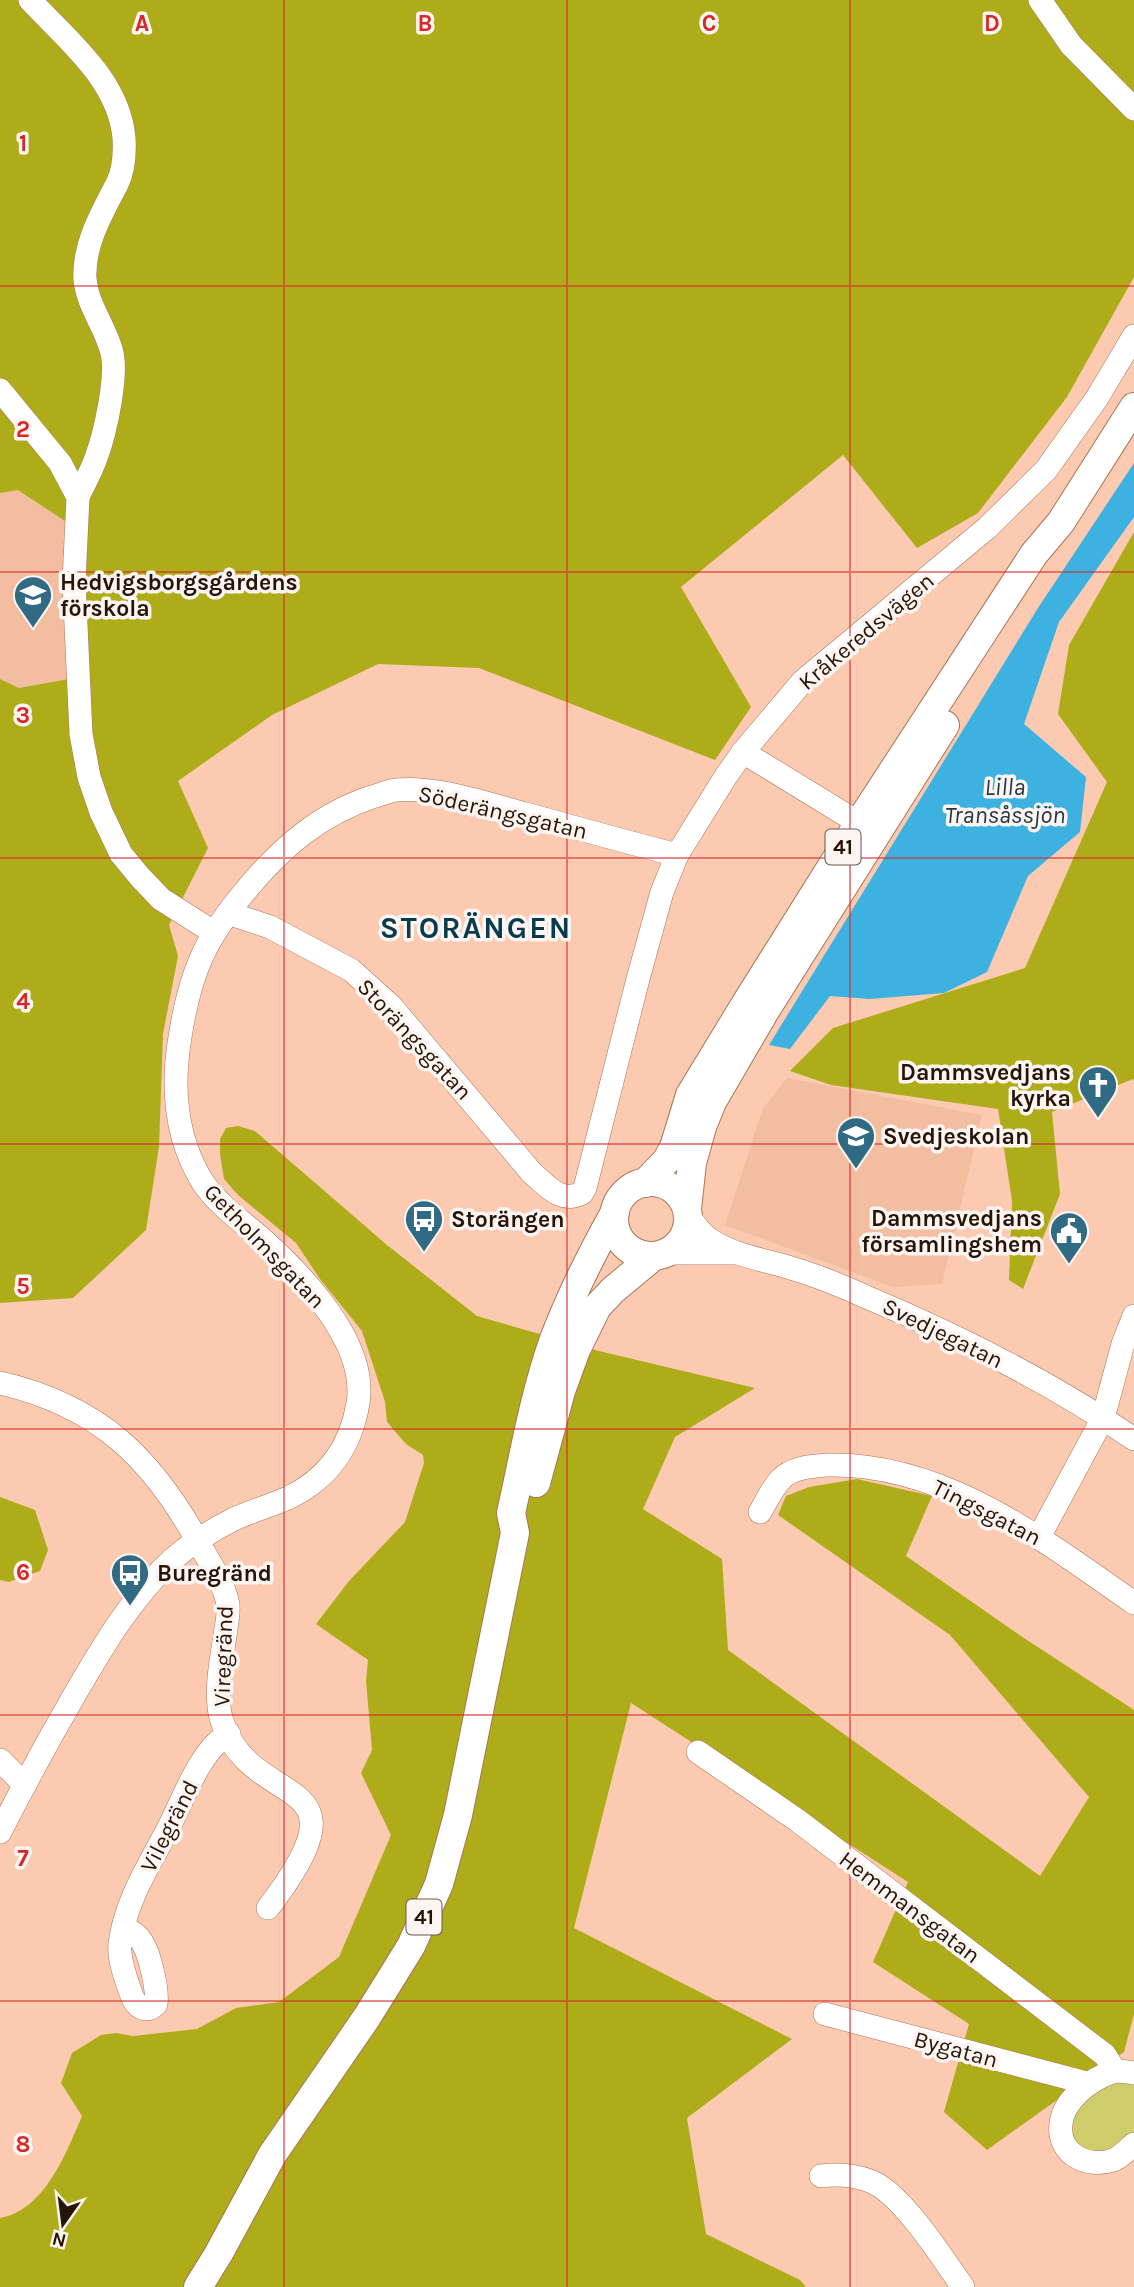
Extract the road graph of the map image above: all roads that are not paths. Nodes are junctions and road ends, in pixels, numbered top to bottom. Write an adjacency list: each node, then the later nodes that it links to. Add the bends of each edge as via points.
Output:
1 (30, 0): 7 (street, via 94,69 122,119 125,151 121,175 90,240 85,279 112,351 114,377 97,457)
2 (1040, 0): 3 (street, via 1071,45)
3 (1134, 109)
4 (1134, 336): 8 (street, Kråkeredsvägen, via 1046,470 987,528 803,681)
5 (0, 390): 7 (street, via 60,463)
6 (1134, 407): 9 (main road, 41, via 1061,522 1034,554)
7 (78, 497): 12 (street, via 75,596 81,734 89,777 121,854 161,899)
8 (743, 752): 9 (street); 10 (street, Kråkeredsvägen)
9 (868, 828): 13 (main road, 41, via 690,1095 674,1147); 16 (main road, 41, via 712,1102 692,1163)
10 (677, 855): 11 (street, Söderängsgatan, via 436,792 395,790 330,814 296,838 264,868); 14 (street, Kråkeredsvägen, via 662,892 585,1188)
11 (228, 913): 12 (street, Söderängsgatan); 14 (street, Storängsgatan, via 271,927 351,970 391,1006 533,1173 556,1194)
12 (213, 932): 26 (street, Getholmsgatan, via 194,973 178,1045 177,1112 187,1150 203,1183 294,1272 342,1329 355,1356 359,1399 341,1455 320,1476 290,1497 236,1518)
13 (645, 1182): 15 (main road, 41, via 625,1192); 16 (main road, via 671,1188)
14 (576, 1196)
15 (615, 1212): 18 (main road, via 615,1229 624,1244 638,1253); 24 (main road, 41, via 572,1296 540,1384 511,1513)
16 (687, 1212): 17 (street, Svedjegatan, via 710,1240); 18 (main road, 41, via 683,1238)
17 (740, 1253): 18 (street, Svedjegatan); 21 (street, Svedjegatan, via 865,1296 998,1359)
18 (660, 1254): 24 (main road, 41, via 597,1307 561,1391 528,1516)
19 (1134, 1316): 21 (street)
20 (0, 1383): 26 (street, Viregränd, via 64,1404 124,1442 164,1487)
21 (1103, 1418): 22 (street, Svedjegatan); 25 (street)
22 (1134, 1438)
23 (760, 1512): 25 (street, Tingsgatan, via 781,1479 807,1466 845,1465 904,1474 951,1490)
24 (515, 1534): 40 (main road, 41, via 458,1815 439,1884 411,1946 368,2017 272,2155)
25 (1039, 1537): 27 (street, Tingsgatan)
26 (197, 1540): 28 (street, Viregränd, via 227,1601 220,1701); 31 (street, Getholmsgatan, via 144,1588 122,1617)
27 (1134, 1603)
28 (229, 1734): 33 (street, via 246,1758 297,1795 309,1810 312,1833 308,1846); 34 (street, Vilegränd, via 206,1756 179,1804)
29 (698, 1752): 36 (street, Hemmansgatan, via 797,1821)
30 (0, 1760): 31 (street)
31 (25, 1785): 32 (street, Getholmsgatan)
32 (0, 1832)
33 (268, 1908)
34 (123, 1927)
35 (825, 2014): 37 (street, Bygatan)
36 (1125, 2072): 37 (street)
37 (1087, 2084): 38 (street, via 1060,2123 1063,2143 1074,2157 1095,2164 1115,2160)
38 (1134, 2144)
39 (821, 2176): 43 (street, via 841,2174 872,2181 904,2207)
40 (219, 2253): 41 (main road, 41); 42 (main road, 41)
41 (198, 2287)
42 (212, 2287)
43 (963, 2287)

